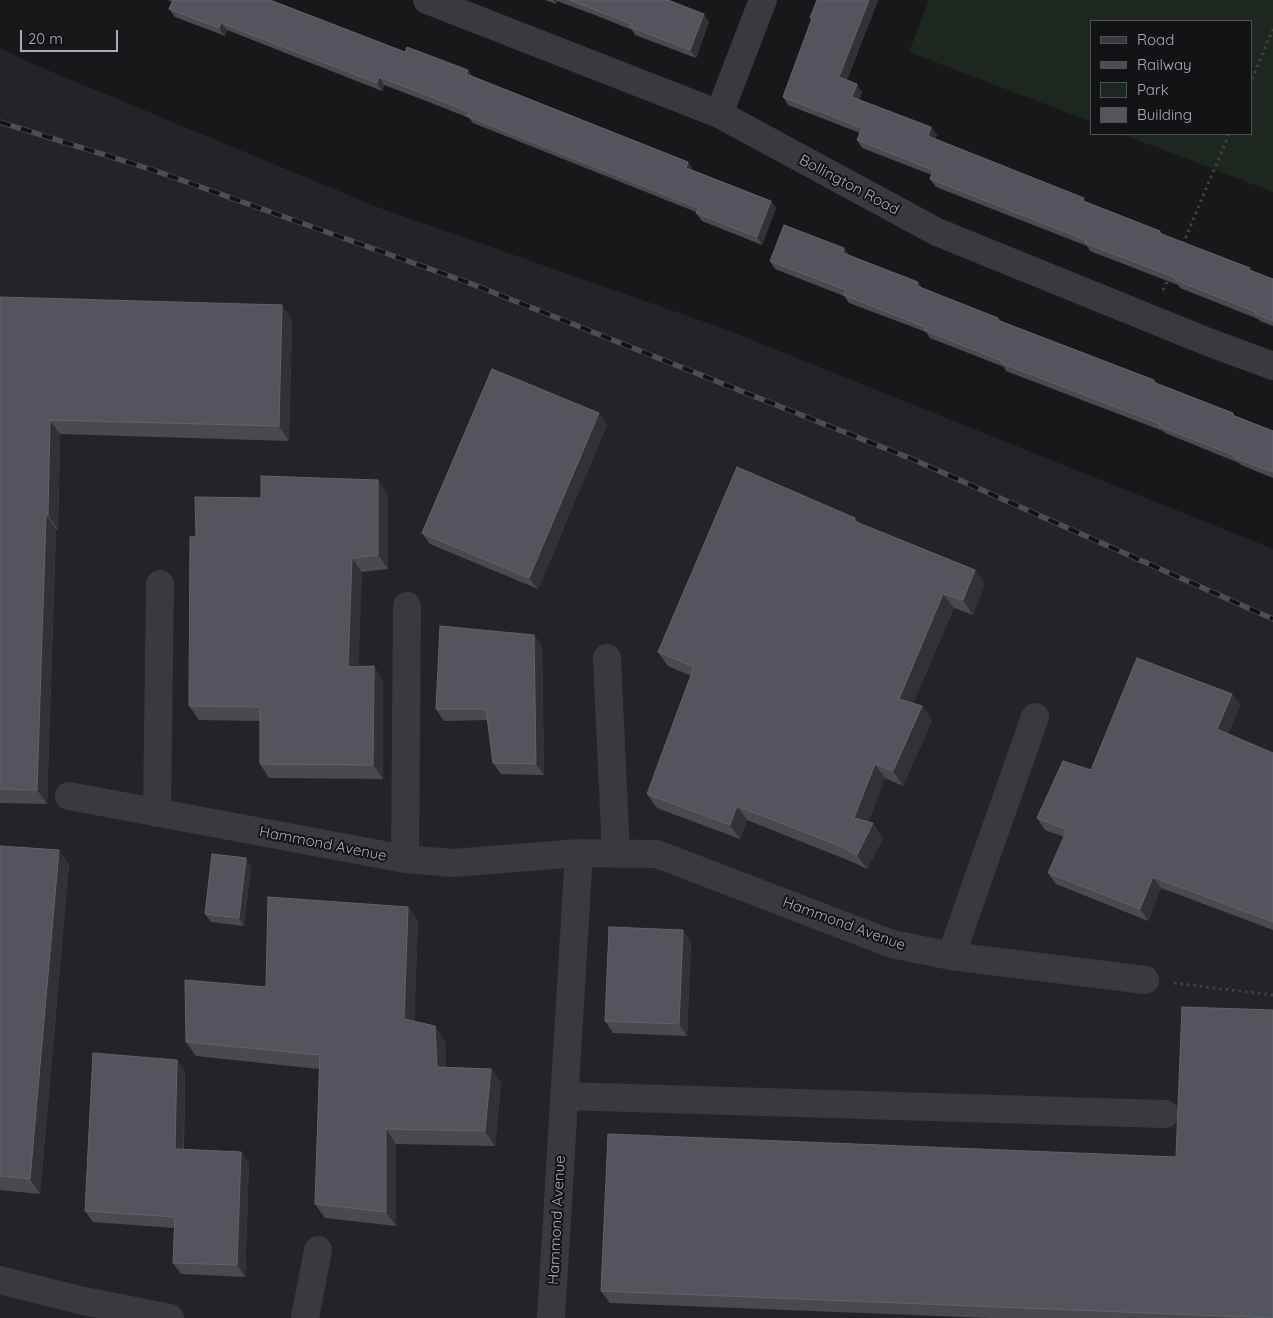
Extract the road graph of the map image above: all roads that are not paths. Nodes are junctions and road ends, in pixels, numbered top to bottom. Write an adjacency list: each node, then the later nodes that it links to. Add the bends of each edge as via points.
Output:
1 (427, 0): 3 (street, Bollington Road)
2 (762, 0): 3 (street)
3 (718, 114): 4 (street, Bollington Road, via 937,232)
4 (1273, 366)
5 (160, 584): 10 (street)
6 (407, 606): 13 (street)
7 (607, 658): 12 (street)
8 (1035, 717): 14 (street)
9 (69, 796): 10 (street, Hammond Avenue)
10 (157, 812): 13 (street, Hammond Avenue)
11 (579, 852): 12 (street, Hammond Avenue); 13 (street, Hammond Avenue, via 453,863); 16 (street, Hammond Avenue)
12 (616, 854): 14 (street, Hammond Avenue, via 658,854 892,944)
13 (405, 859)
14 (951, 956): 15 (street, Hammond Avenue)
15 (1145, 980)
16 (564, 1096): 17 (street); 22 (street, Hammond Avenue)
17 (1165, 1114)
18 (318, 1250): 21 (street)
19 (0, 1280): 20 (street)
20 (170, 1318)
21 (305, 1318)
22 (551, 1318)

